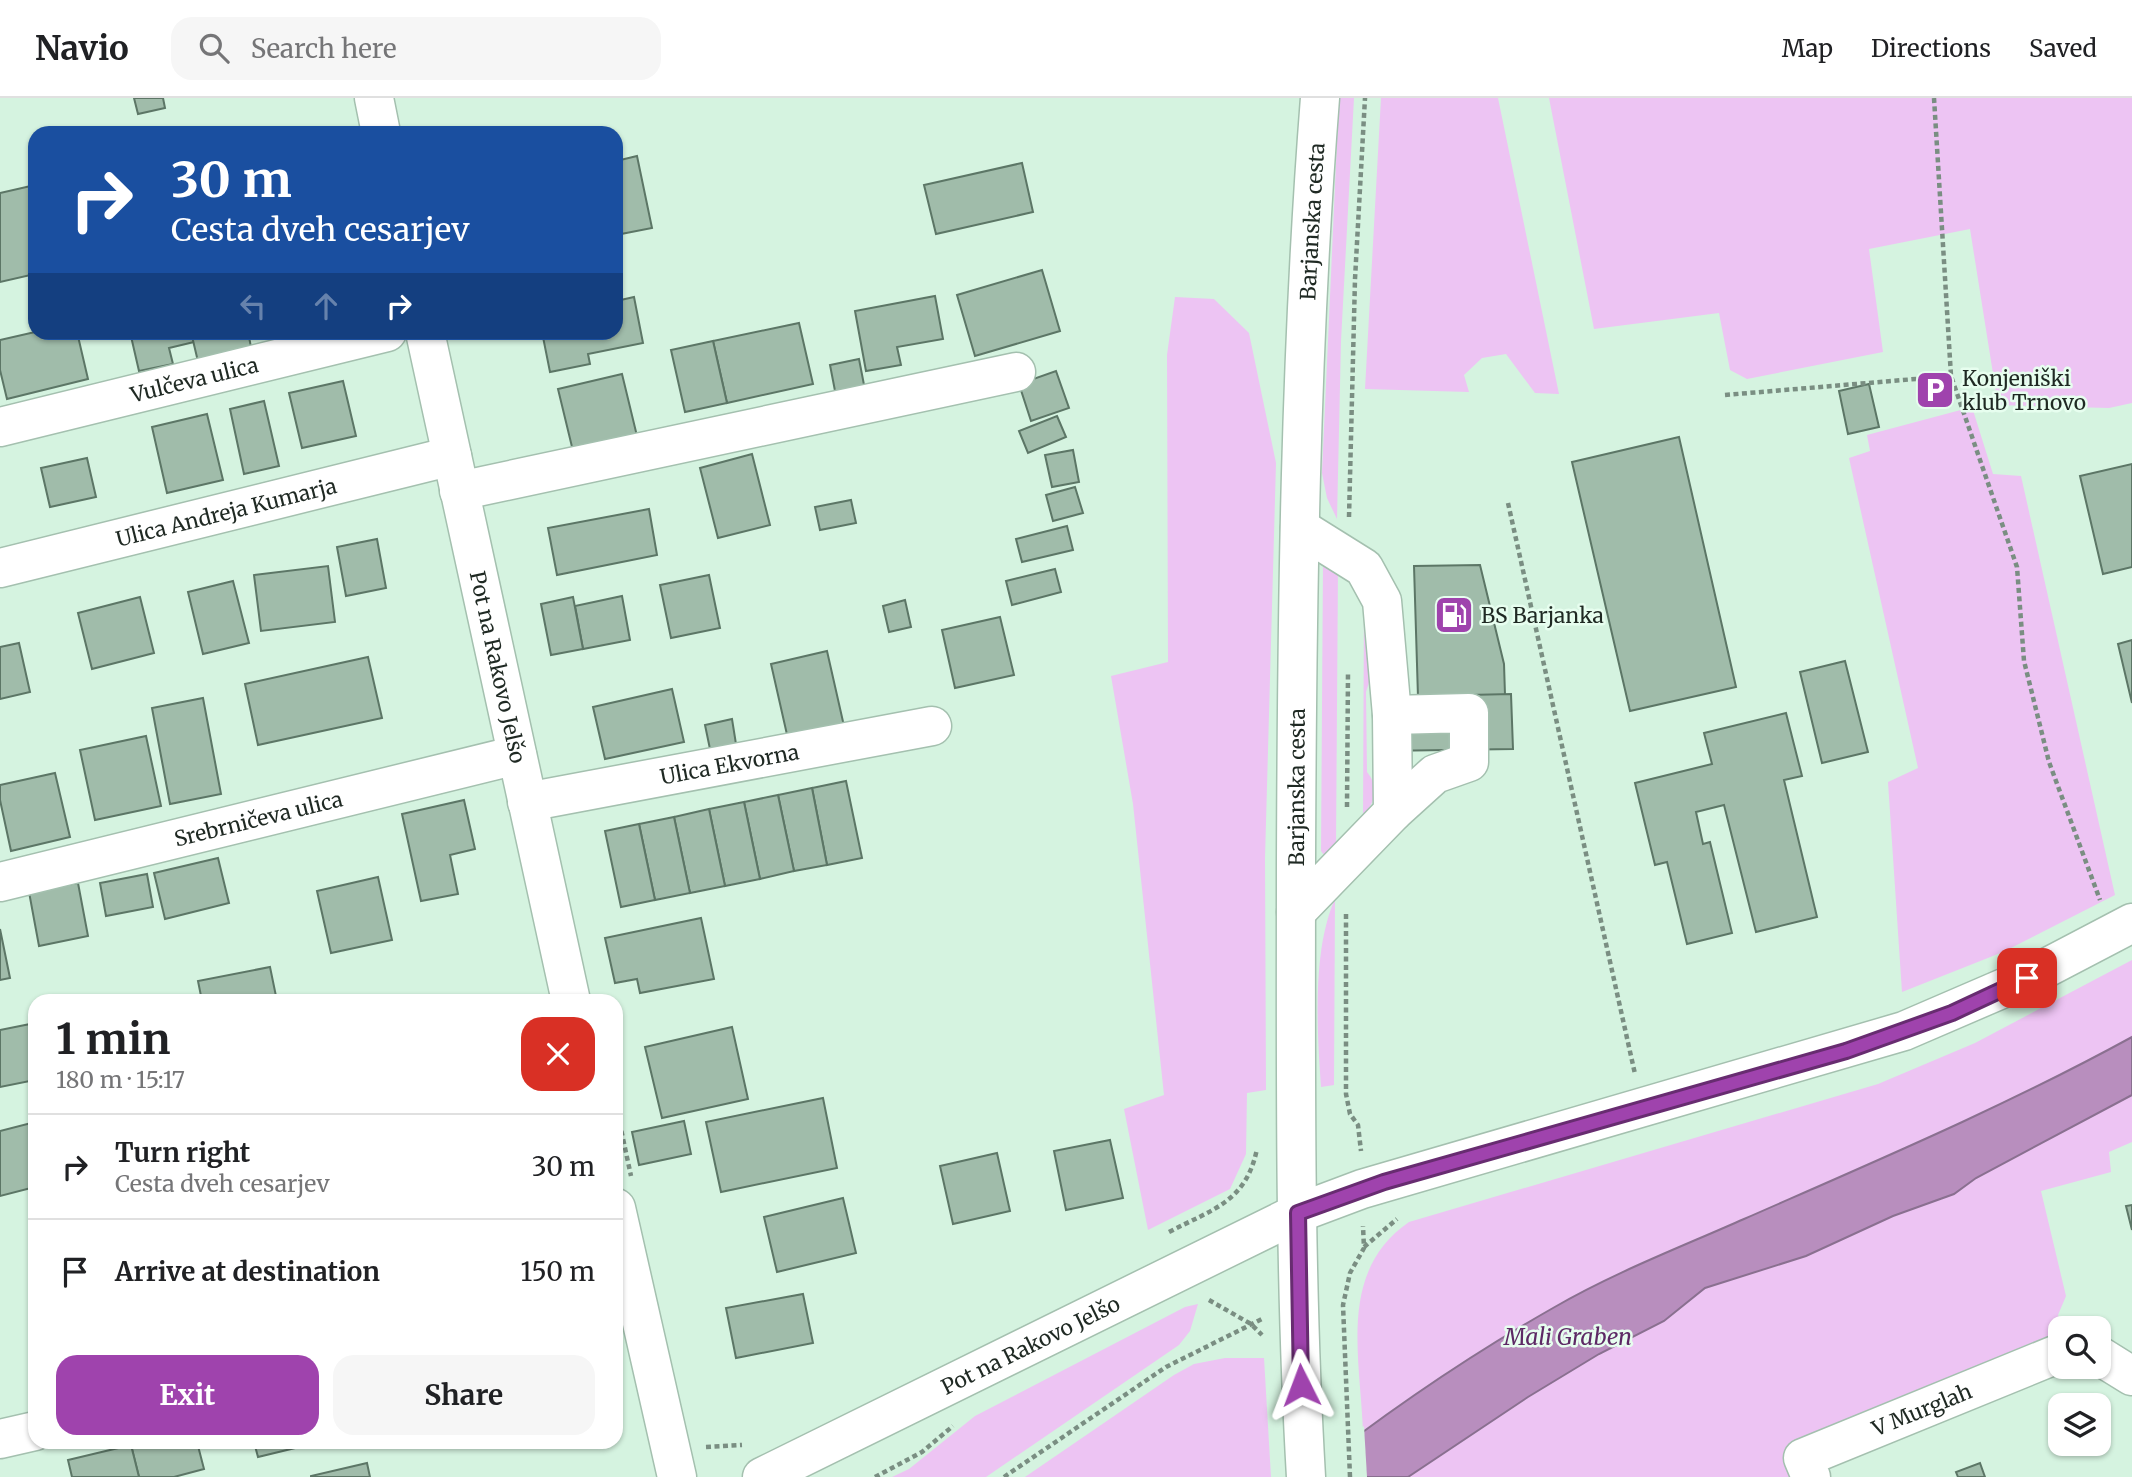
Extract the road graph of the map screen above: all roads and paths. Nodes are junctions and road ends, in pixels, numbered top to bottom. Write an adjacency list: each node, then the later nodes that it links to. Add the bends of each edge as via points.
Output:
1 (374, 98): 4 (street)
2 (1320, 98): 13 (street, Barjanska cesta)
3 (1934, 98): 8 (path)
4 (380, 126)
5 (354, 340): 10 (street, Vulčeva ulica)
6 (427, 340): 11 (street, Pot na Rakovo Jelšo)
7 (1016, 372): 11 (street, Ulica Andreja Kumarja)
8 (1951, 376): 9 (path); 22 (path, via 2017,567 2024,661 2049,762)
9 (1725, 395)
10 (0, 427)
11 (456, 473): 14 (street, Ulica Andreja Kumarja); 17 (street, Pot na Rakovo Jelšo)
12 (1508, 503): 25 (path)
13 (1300, 528): 15 (street, via 1349,556 1364,568 1378,590 1384,610); 21 (street, Barjanska cesta)
14 (0, 568)
15 (1392, 715): 19 (street); 19 (street, via 1469,713 1469,762 1435,774)
16 (932, 726): 18 (street, Ulica Ekvorna)
17 (517, 755): 18 (street, Pot na Rakovo Jelšo); 20 (street, Srebrničeva ulica)
18 (527, 802): 23 (street, Pot na Rakovo Jelšo)
19 (1393, 812): 21 (street)
20 (0, 882)
21 (1296, 912): 29 (street, Barjanska cesta)
22 (2122, 928): 25 (street, Pot na Rakovo Jelšo, via 2015,984 1904,1031)
23 (568, 994)
24 (1346, 1085): 27 (path)
25 (1643, 1109): 29 (street, Pot na Rakovo Jelšo, via 1362,1189)
26 (1258, 1147): 28 (path, via 1247,1181 1232,1200)
27 (1361, 1153)
28 (1218, 1207)
29 (1298, 1213): 40 (street, Pot na Rakovo Jelšo); 42 (street, Barjanska cesta)
30 (1363, 1225): 43 (path, via 1364,1248 1345,1289)
31 (623, 1273): 32 (street)
32 (625, 1291): 39 (street)
33 (1215, 1301): 41 (path, via 1251,1324 1166,1367)
34 (2048, 1358): 44 (street, V Murglah, via 1803,1458)
35 (2111, 1363): 36 (street)
36 (2132, 1376)
37 (28, 1433): 38 (street)
38 (0, 1439)
39 (677, 1477)
40 (762, 1477)
41 (1004, 1477)
42 (1306, 1477)
43 (1350, 1477)
44 (1811, 1477)

